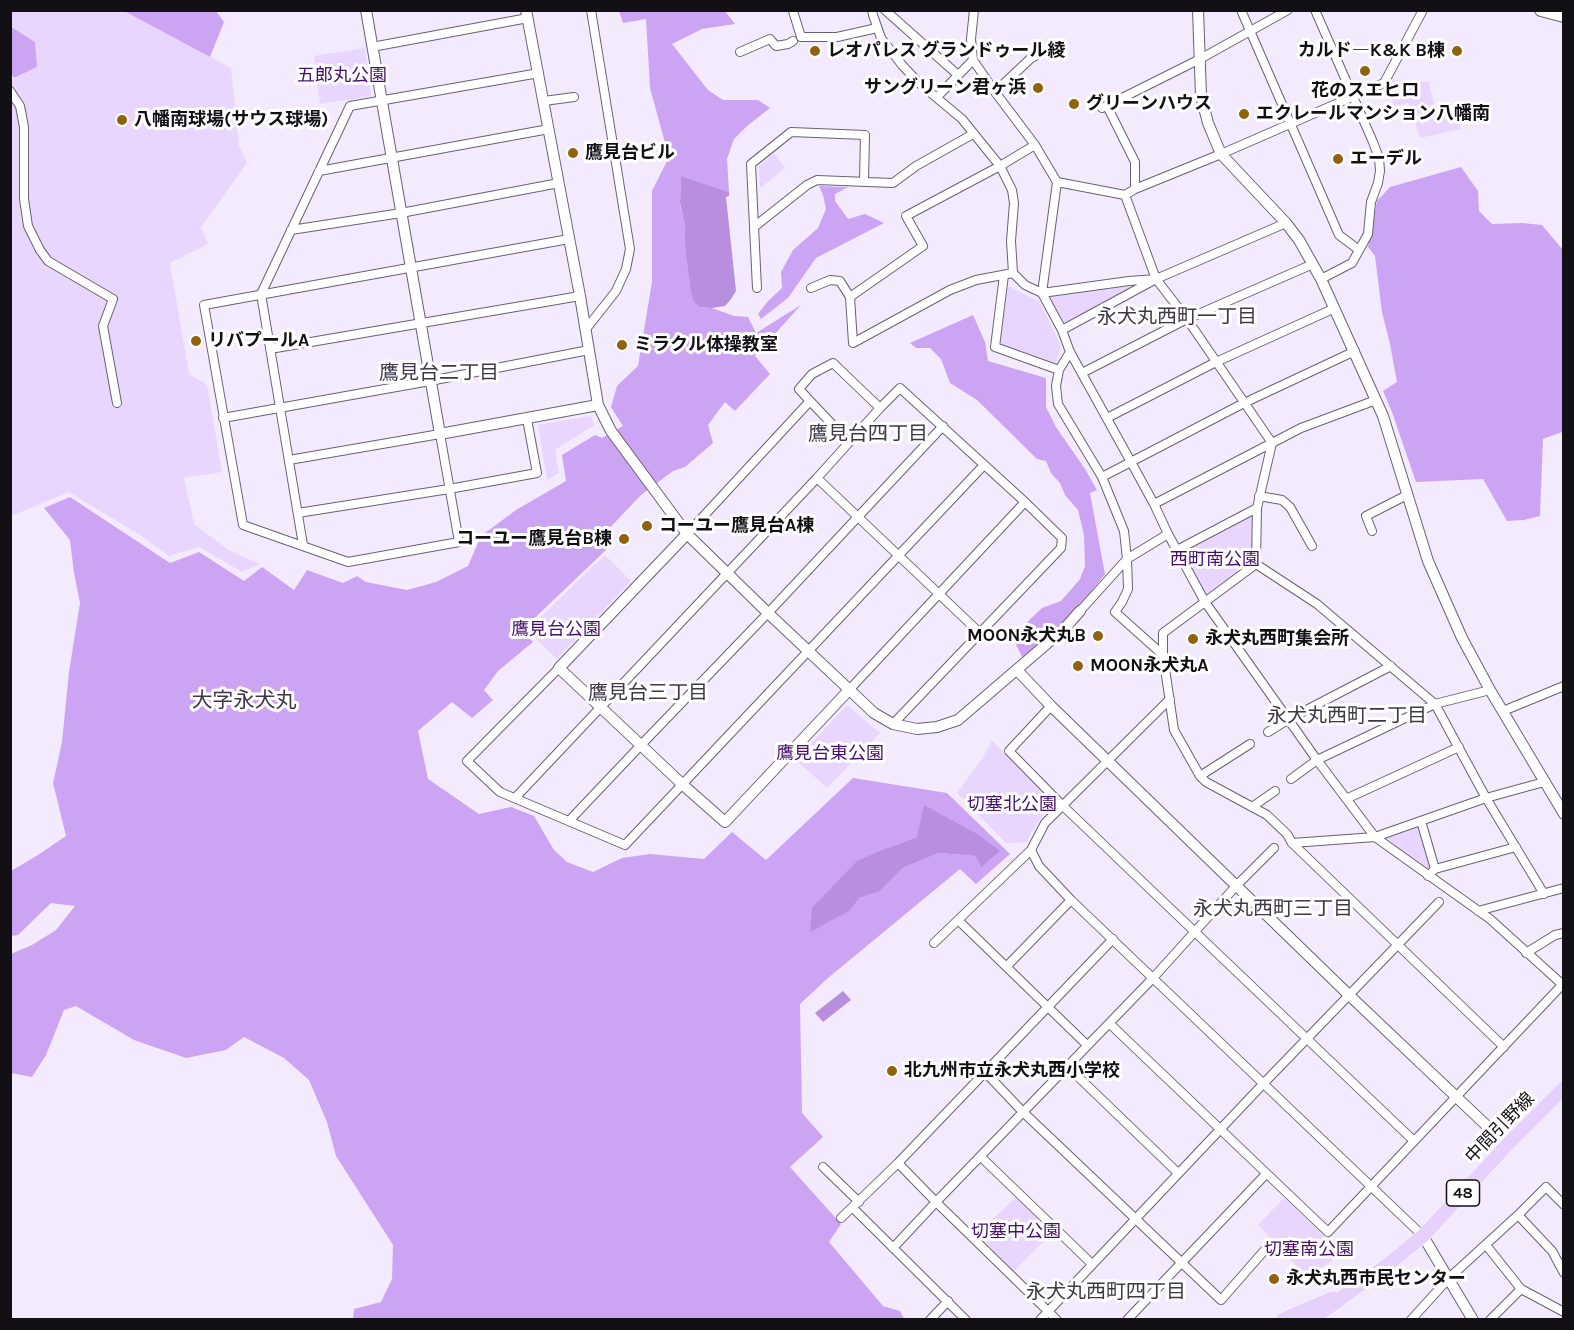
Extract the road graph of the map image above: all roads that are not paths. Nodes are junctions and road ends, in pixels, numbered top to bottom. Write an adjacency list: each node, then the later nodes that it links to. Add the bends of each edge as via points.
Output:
1 (366, 10): 18 (street)
2 (591, 10): 65 (street, via 630,249 616,291)
3 (872, 10): 15 (street)
4 (885, 10): 24 (street)
5 (1198, 10): 21 (street)
6 (1241, 10): 16 (street)
7 (1288, 10): 16 (street)
8 (1315, 10): 27 (street)
9 (1423, 10): 27 (street, via 1384,82)
10 (1541, 10): 14 (main road)
11 (793, 11): 15 (street, via 801,37 837,37)
12 (972, 12): 22 (street)
13 (527, 14): 18 (street); 23 (street)
14 (1563, 16)
15 (877, 28): 29 (street, via 902,65)
16 (1251, 32): 21 (street); 32 (street)
17 (793, 42): 19 (street, via 776,46 770,39)
18 (372, 47): 30 (street)
19 (740, 52)
20 (1036, 55): 26 (street)
21 (1200, 59): 36 (street, via 1201,96); 43 (street, via 1105,107 1135,162)
22 (973, 60): 24 (street); 26 (street)
23 (538, 73): 30 (street); 31 (street)
24 (958, 75): 29 (street)
25 (10, 91): 77 (street, via 20,106 24,127 28,226 48,261 113,299 103,326)
26 (995, 93): 35 (street)
27 (1353, 96): 32 (street); 50 (street, via 1379,158 1380,171 1371,202 1368,234)
28 (574, 97): 31 (street)
29 (937, 97): 34 (street, via 962,118)
30 (381, 101): 37 (street); 39 (street, via 350,106)
31 (543, 101): 33 (street)
32 (1291, 124): 36 (street); 50 (street, via 1339,235)
33 (549, 129): 37 (street); 42 (street)
34 (973, 134): 38 (street); 40 (street, via 894,183)
35 (1035, 145): 38 (street); 41 (street)
36 (1221, 154): 43 (street); 46 (street)
37 (392, 158): 39 (street); 45 (street)
38 (1000, 166): 53 (street, via 1014,203); 61 (street, via 906,216 923,246)
39 (319, 171): 48 (street)
40 (864, 182): 47 (street, via 817,180); 47 (street, via 866,135 791,132 751,164)
41 (1057, 182): 44 (street); 58 (street)
42 (559, 183): 45 (street); 49 (street)
43 (1135, 189): 44 (street)
44 (1125, 195): 54 (street)
45 (401, 213): 48 (street); 52 (street)
46 (1286, 223): 51 (street); 54 (street)
47 (754, 227): 56 (street)
48 (291, 230): 59 (street)
49 (569, 239): 52 (street); 60 (street)
50 (1359, 250): 55 (street, via 1352,263)
51 (1313, 264): 55 (street); 63 (street)
52 (411, 268): 59 (street); 64 (street)
53 (1009, 274): 58 (street); 61 (street, via 950,290 854,343); 72 (street, via 994,347)
54 (1156, 279): 58 (street); 63 (street); 66 (street)
55 (1321, 279): 62 (street)
56 (757, 288)
57 (811, 288): 61 (street, via 830,280 840,281)
58 (1042, 293): 66 (street)
59 (261, 294): 67 (street); 82 (street, via 204,305)
60 (580, 296): 64 (street); 65 (street)
61 (850, 297)
62 (1335, 308): 69 (street); 71 (street)
63 (1187, 319): 71 (street); 73 (street)
64 (420, 323): 67 (street); 74 (street)
65 (586, 330): 68 (street)
66 (1062, 330): 70 (street)
67 (270, 349): 80 (street)
68 (589, 350): 74 (street); 79 (street)
69 (1355, 351): 75 (street); 78 (street)
70 (1070, 352): 72 (street); 73 (street)
71 (1216, 362): 78 (street); 83 (street)
72 (1059, 370): 92 (street, via 1058,404)
73 (1082, 373): 83 (street)
74 (430, 381): 80 (street); 86 (street)
75 (1376, 400): 88 (street); 95 (street)
76 (810, 401): 81 (street, via 799,389 812,374 833,363); 87 (street); 103 (street)
77 (117, 403)
78 (1244, 403): 88 (street); 90 (street)
79 (598, 405): 84 (street); 103 (street, via 611,431)
80 (280, 407): 82 (street); 89 (street)
81 (880, 408): 85 (street, via 900,388); 87 (street)
82 (223, 418): 105 (street, via 243,525)
83 (1107, 418): 90 (street)
84 (527, 419): 86 (street); 94 (street, via 537,472)
85 (943, 426): 91 (street); 101 (street)
86 (440, 434): 89 (street); 94 (street)
87 (849, 442): 93 (street)
88 (1272, 443): 96 (street); 98 (street)
89 (289, 460): 100 (street)
90 (1131, 462): 92 (street); 98 (street)
91 (984, 465): 97 (street); 108 (street)
92 (1102, 477): 109 (street, via 1124,531)
93 (817, 478): 101 (street); 111 (street)
94 (449, 489): 100 (street); 105 (street, via 459,542 348,562)
95 (1407, 495): 102 (street, via 1366,516); 124 (street, via 1428,561)
96 (1259, 496): 99 (street); 106 (street, via 1282,500 1290,507)
97 (1025, 502): 112 (street); 116 (street, via 1062,538 1061,548)
98 (1154, 504): 104 (street)
99 (1257, 508): 107 (street); 110 (street)
100 (298, 513): 105 (street)
101 (858, 516): 108 (street); 115 (street)
102 (1372, 531)
103 (687, 534): 111 (street); 120 (street)
104 (1167, 534): 107 (street); 109 (street)
105 (303, 545)
106 (1312, 546)
107 (1177, 550): 113 (street)
108 (897, 556): 112 (street); 117 (street)
109 (1127, 559): 114 (street); 118 (street, via 1128,589 1115,612)
110 (1256, 564): 113 (street); 119 (street, via 1317,604)
111 (728, 573): 115 (street); 128 (street)
112 (938, 595): 116 (street); 123 (street)
113 (1206, 602): 118 (street, via 1163,633); 130 (street)
114 (1080, 611): 121 (street)
115 (768, 613): 117 (street); 134 (street)
116 (980, 633): 131 (street)
117 (808, 651): 123 (street); 141 (street)
118 (1163, 655): 125 (street)
119 (1391, 666): 126 (street); 130 (street)
120 (559, 668): 128 (street); 143 (street, via 467,761 500,792)
121 (1017, 670): 127 (street); 131 (street, via 958,720 937,728)
122 (1563, 686): 129 (street)
123 (849, 690): 131 (street); 141 (street, via 725,822)
124 (1490, 690): 126 (street); 129 (street)
125 (1170, 699): 137 (street); 138 (street, via 1174,730)
126 (1435, 704): 135 (street); 136 (street)
127 (1052, 706): 137 (street); 146 (street, via 1009,751)
128 (601, 707): 134 (street); 143 (street)
129 (1503, 711): 140 (street)
130 (1289, 719): 132 (street); 136 (street)
131 (893, 724)
132 (1268, 732)
133 (1250, 744): 138 (street)
134 (641, 745): 141 (street); 149 (street)
135 (1459, 747): 144 (street); 145 (street)
136 (1317, 760): 139 (street); 145 (street)
137 (1108, 761): 146 (street); 158 (street)
138 (1200, 776): 147 (street)
139 (1291, 779)
140 (1544, 782): 144 (street); 148 (street)
141 (682, 784): 149 (street, via 625,844)
142 (1275, 790): 147 (street)
143 (515, 798): 149 (street)
144 (1486, 798): 150 (street); 153 (street)
145 (1346, 799): 151 (street)
146 (1063, 806): 155 (street, via 1045,823); 165 (street)
147 (1252, 807): 152 (street, via 1267,815)
148 (1562, 810)
149 (569, 821)
150 (1421, 821): 151 (street); 156 (street)
151 (1375, 837): 152 (street); 157 (street)
152 (1292, 843): 169 (street)
153 (1516, 847): 156 (street); 160 (street)
154 (1274, 848): 158 (street)
155 (1031, 850): 161 (street, via 1039,866); 164 (street)
156 (1435, 869): 157 (street)
157 (1428, 876): 163 (street)
158 (1236, 886): 165 (street); 174 (street)
159 (1563, 888): 160 (street)
160 (1544, 894): 163 (street)
161 (1071, 900): 167 (street); 171 (street)
162 (1439, 902): 169 (street)
163 (1478, 911): 170 (street)
164 (958, 920): 168 (street); 171 (street)
165 (1195, 931): 172 (street); 177 (street)
166 (1563, 933): 170 (street)
167 (1113, 939): 172 (street); 175 (street)
168 (934, 943)
169 (1399, 944): 174 (street); 179 (street)
170 (1526, 952): 173 (street)
171 (1007, 966): 175 (street)
172 (1153, 978): 176 (street); 182 (street)
173 (1563, 986): 179 (street)
174 (1350, 996): 177 (street); 184 (street)
175 (1048, 1007): 178 (street); 181 (street)
176 (1110, 1024): 178 (street); 186 (street)
177 (1306, 1039): 182 (street); 187 (street)
178 (1087, 1045): 180 (street)
179 (1504, 1047): 184 (street)
180 (1068, 1067): 185 (street); 192 (street)
181 (985, 1072): 185 (street); 190 (street)
182 (1264, 1083): 186 (street); 194 (street)
183 (1563, 1088): 188 (main road, 中間引野線 / 48)
184 (1456, 1096): 187 (street); 188 (street)
185 (1023, 1112): 189 (street); 200 (street)
186 (1220, 1130): 192 (street); 193 (street)
187 (1414, 1141): 194 (street)
188 (1508, 1145): 201 (main road, 中間引野線 / 48)
189 (981, 1157): 195 (street); 206 (street)
190 (898, 1163): 195 (street); 196 (street)
191 (823, 1167): 196 (street)
192 (1178, 1173): 200 (street)
193 (1266, 1174): 194 (street, via 1328,1232); 205 (street)
194 (1371, 1186): 201 (street)
195 (936, 1202): 204 (street); 212 (street)
196 (856, 1205): 199 (street); 204 (street)
197 (1563, 1205): 198 (street, via 1546,1187)
198 (1518, 1215): 203 (street); 207 (street, via 1552,1251)
199 (841, 1218)
200 (1135, 1219): 205 (street); 206 (street)
201 (1423, 1236): 208 (street); 209 (main road, 中間引野線 / 48)
202 (1270, 1244): 205 (street, via 1221,1300)
203 (1486, 1245): 208 (street); 210 (street)
204 (893, 1248): 211 (street)
205 (1181, 1262): 218 (street)
206 (1092, 1264): 212 (street)
207 (1563, 1273)
208 (1449, 1278): 221 (street); 222 (street)
209 (1354, 1289): 219 (main road, 中間引野線 / 48); 220 (main road, 中間引野線 / 48)
210 (1521, 1289): 213 (street); 223 (street)
211 (948, 1301): 214 (street); 215 (street)
212 (1048, 1311): 216 (street); 217 (street)
213 (1563, 1312)
214 (930, 1320)
215 (966, 1320)
216 (1040, 1320)
217 (1057, 1320)
218 (1127, 1320)
219 (1282, 1320)
220 (1311, 1320)
221 (1411, 1320)
222 (1473, 1320)
223 (1490, 1320)

